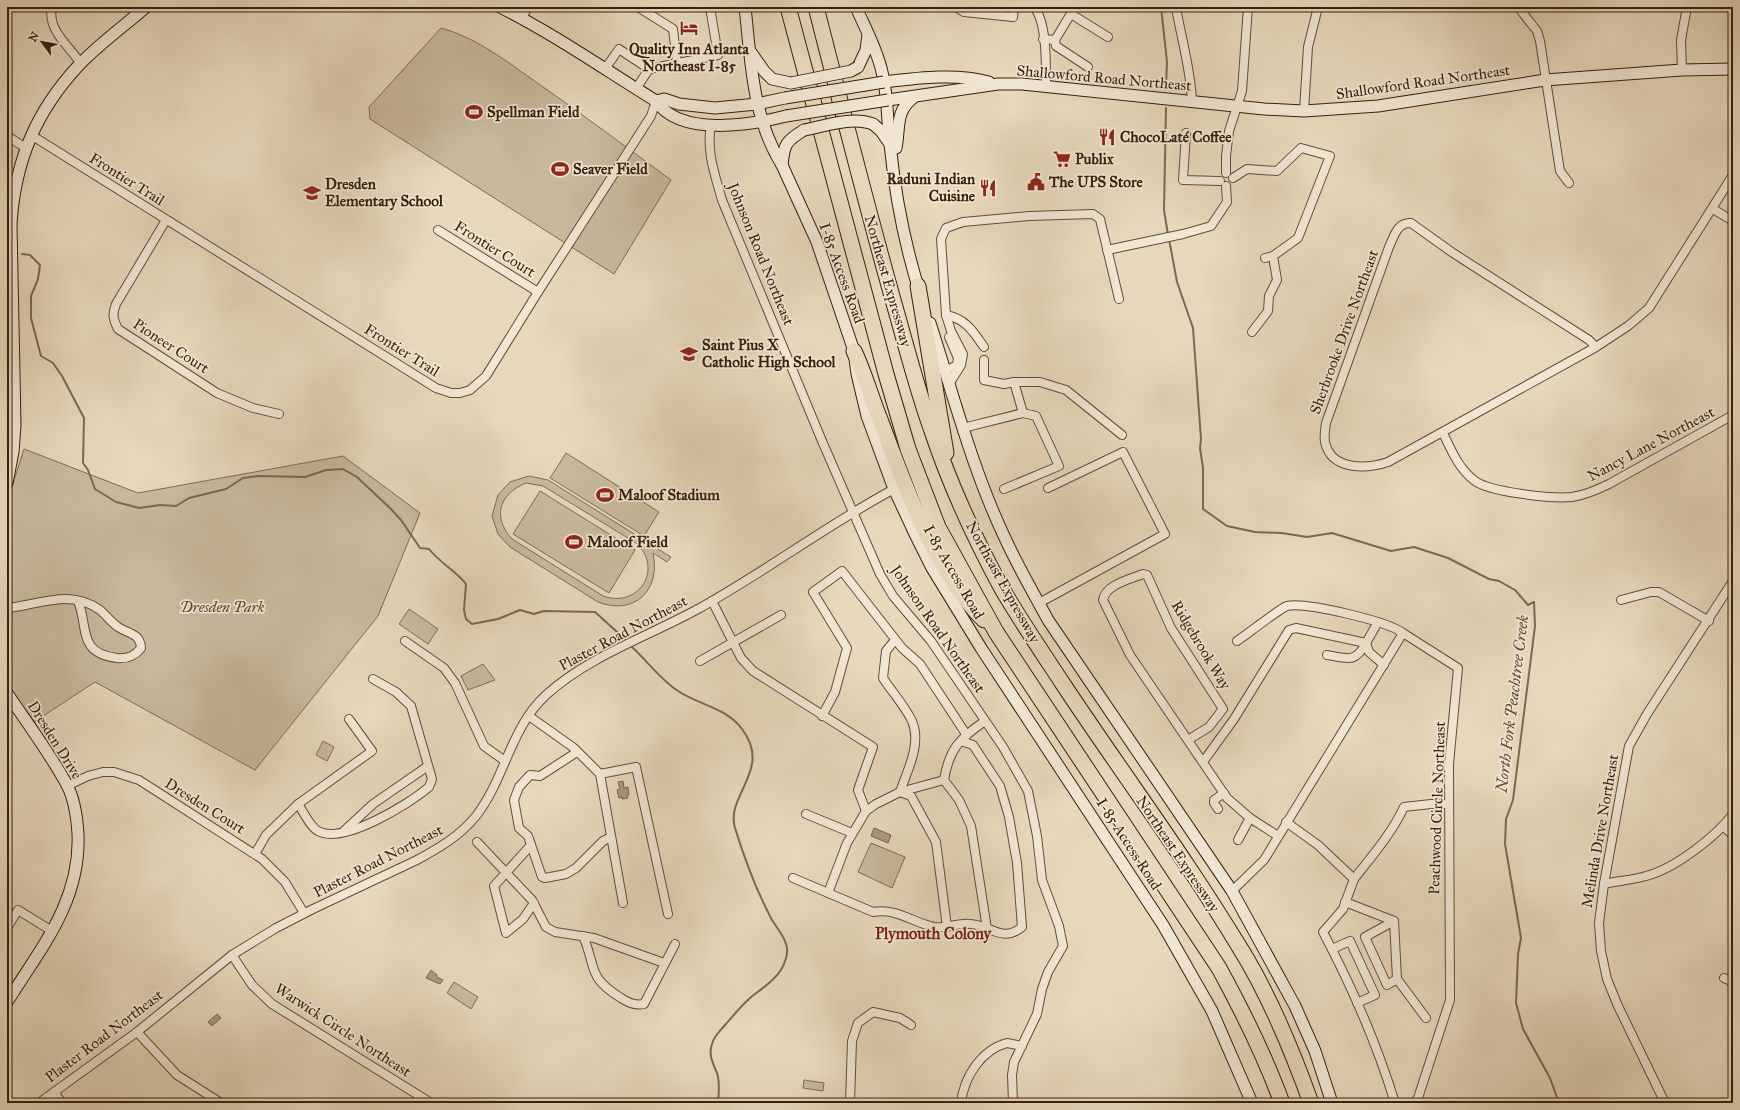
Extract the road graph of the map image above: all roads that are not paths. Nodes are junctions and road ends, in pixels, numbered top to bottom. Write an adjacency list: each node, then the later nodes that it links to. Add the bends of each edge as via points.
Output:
1 (52, 7): 27 (street, via 50,17 53,26)
2 (146, 7): 27 (main road)
3 (500, 7): 20 (main road, Shallowford Road Northeast)
4 (528, 7): 20 (street)
5 (638, 7): 26 (street, via 673,30)
6 (710, 7): 26 (street, via 718,55)
7 (745, 7): 25 (main road, I-85 Access Road)
8 (788, 7): 97 (highway, Northeast Expressway, via 908,449 938,527)
9 (816, 7): 82 (highway, Northeast Expressway, via 876,243 924,408)
10 (856, 7): 21 (main road)
11 (956, 7): 12 (street, via 964,12 1012,17)
12 (1014, 7)
13 (1176, 7): 41 (street, via 1191,81)
14 (1248, 7): 43 (street, via 1242,91)
15 (1318, 7): 44 (street, via 1308,47)
16 (1518, 7): 33 (street, via 1537,31)
17 (1687, 7): 32 (street, via 1681,40)
18 (1038, 9): 23 (street)
19 (1073, 10): 22 (street); 24 (street)
20 (522, 18): 29 (main road, Shallowford Road Northeast)
21 (868, 34): 25 (main road, bridge, via 866,50 858,67 850,71 791,83 772,79); 34 (main road, via 879,59)
22 (1108, 37)
23 (1043, 40): 24 (street); 36 (street)
24 (1055, 40): 28 (street, via 1056,46)
25 (750, 50): 42 (main road, I-85 Access Road)
26 (677, 62): 30 (street)
27 (81, 64): 48 (main road, via 50,102)
28 (1088, 67)
29 (605, 69): 30 (street, via 619,49); 37 (main road, Shallowford Road Northeast)
30 (649, 69): 37 (street)
31 (1733, 69): 32 (main road, Shallowford Road Northeast)
32 (1682, 70): 33 (main road, Shallowford Road Northeast)
33 (1545, 80): 44 (main road, Shallowford Road Northeast, via 1378,106); 56 (street, via 1560,171)
34 (884, 82): 35 (main road, Shallowford Road Northeast, via 956,78); 39 (main road); 42 (main road, Shallowford Road Northeast, bridge)
35 (998, 84): 36 (main road, Shallowford Road Northeast); 38 (main road, Shallowford Road Northeast)
36 (1046, 85): 41 (main road, Shallowford Road Northeast)
37 (636, 88): 40 (main road, Shallowford Road Northeast)
38 (913, 98): 39 (main road, Shallowford Road Northeast); 52 (main road, via 903,107 899,116)
39 (888, 100): 45 (main road, Shallowford Road Northeast, bridge); 50 (main road)
40 (656, 101): 42 (main road, Shallowford Road Northeast, via 664,99 679,104 715,108); 46 (main road, Shallowford Road Northeast, via 674,117); 64 (street, Frontier Trail, via 651,116)
41 (1192, 101): 43 (main road, Shallowford Road Northeast)
42 (757, 104): 45 (main road, I-85 Access Road)
43 (1238, 106): 44 (main road, Shallowford Road Northeast); 54 (street, via 1229,131)
44 (1304, 111)
45 (762, 122): 46 (main road, Shallowford Road Northeast); 53 (main road, I-85 Access Road, via 774,153)
46 (711, 125): 87 (street, Johnson Road Northeast, via 708,139 722,200)
47 (1186, 133): 57 (street, via 1183,180)
48 (31, 135): 51 (main road); 59 (street, Frontier Trail)
49 (7, 136): 51 (street)
50 (890, 144): 52 (main road); 53 (main road, bridge, via 881,131 865,121 804,130 788,140)
51 (26, 148): 83 (main road, via 12,197 10,224 15,426)
52 (893, 163): 63 (main road, via 899,205)
53 (782, 165): 71 (main road, I-85 Access Road, via 817,242)
54 (1228, 172): 57 (street, via 1221,175); 57 (street, via 1232,182); 67 (street, via 1277,170 1301,148 1330,156 1298,238 1269,257 1277,280 1269,296 1268,311)
55 (1733, 175): 58 (street, Sherbrooke Drive Northeast)
56 (1569, 183)
57 (1223, 184): 62 (street, via 1227,202 1211,226)
58 (1713, 209): 60 (street); 70 (street, Sherbrooke Drive Northeast, via 1649,308 1628,326)
59 (166, 220): 64 (street, Frontier Trail, via 436,388 451,393 470,390 486,376); 77 (street, Pioneer Court, via 116,304 113,312 118,329 217,393 253,408)
60 (1733, 221)
61 (438, 230): 64 (street, Frontier Court)
62 (1107, 250): 65 (street); 66 (street, via 1100,219 1093,214 1029,216 956,223 946,228 941,239)
63 (918, 286): 73 (main road); 82 (highway, via 943,424)
64 (538, 292)
65 (1119, 299)
66 (946, 315): 68 (street); 69 (street, via 957,317 970,326)
67 (1252, 332)
68 (959, 344): 73 (street, via 958,365); 75 (street, via 963,354 961,365)
69 (984, 347)
70 (1596, 347): 80 (street, Sherbrooke Drive Northeast); 80 (street, Sherbrooke Drive Northeast, via 1411,223 1400,225 1389,247 1326,423 1324,441 1332,457 1342,463 1372,467 1388,462)
71 (854, 351): 84 (main road, I-85 Access Road, via 867,416); 97 (highway, via 918,516 947,572 969,605)
72 (984, 360): 74 (street, via 984,380 1004,384)
73 (945, 371): 75 (main road)
74 (1014, 382): 76 (street); 81 (street, via 1040,382 1066,390)
75 (949, 384): 79 (main road)
76 (1023, 413): 79 (street); 86 (street, via 1036,416 1059,466)
77 (279, 414)
78 (1733, 416): 80 (street, Nancy Lane Northeast, via 1609,484 1590,493 1571,497 1526,494 1487,487 1465,471 1456,460)
79 (963, 428): 92 (main road, via 1004,536)
80 (1442, 433)
81 (1122, 435)
82 (947, 472): 182 (highway, Northeast Expressway, via 980,545 1022,622 1179,852 1242,950 1270,1002)
83 (7, 483)
84 (894, 488): 87 (street, Plaster Road Northeast); 180 (main road, I-85 Access Road, via 925,554 953,602 1188,966 1212,1011)
85 (1048, 488): 92 (street, via 1123,452 1165,534)
86 (1004, 489)
87 (852, 511): 91 (street, Plaster Road Northeast); 112 (street, Johnson Road Northeast, via 880,574 893,596 931,641)
88 (1733, 581): 95 (street, Melinda Drive Northeast)
89 (78, 600): 89 (street, via 100,610 120,628 138,636 141,641 138,653 121,658 98,653 84,634); 93 (street, via 60,598)
90 (1621, 600): 95 (street, via 1659,592)
91 (712, 601): 102 (street); 109 (street, Plaster Road Northeast, via 564,679 545,696)
92 (1039, 603): 146 (main road, via 1132,746)
93 (7, 608)
94 (781, 615): 102 (street)
95 (1709, 621): 145 (street, Melinda Drive Northeast, via 1647,714 1629,746)
96 (1378, 622): 98 (street); 101 (street, via 1355,615 1287,606); 103 (street)
97 (996, 632): 181 (highway, Northeast Expressway, via 1220,968 1254,1035)
98 (1403, 633): 106 (street); 125 (street, Peachwood Circle Northeast, via 1458,668)
99 (896, 640): 110 (street, via 842,571 813,592 847,648 835,692); 113 (street, via 920,664); 122 (street, via 886,651 883,678 912,722 915,740 913,755)
100 (405, 641): 116 (street, via 444,668 451,676 484,746)
101 (1237, 641)
102 (733, 642): 105 (street); 110 (street, via 741,658 753,671)
103 (1366, 643): 104 (street, via 1361,653 1350,659); 106 (street, via 1369,652); 117 (street, via 1296,628 1289,630 1234,719)
104 (1327, 655)
105 (700, 661)
106 (1384, 665): 131 (street)
107 (373, 679): 118 (street, via 396,692 411,706)
108 (7, 693): 121 (main road, Dresden Drive)
109 (529, 716): 115 (street); 116 (street, Plaster Road Northeast, via 514,739)
110 (822, 716): 127 (street, via 873,747 858,790)
111 (349, 719): 124 (street, via 372,751)
112 (985, 721): 113 (street); 171 (street, Johnson Road Northeast, via 1028,791 1042,880 1062,937 1063,946 1048,972 1037,1014)
113 (966, 734): 120 (street, via 956,745 947,763); 156 (street, via 964,742 973,745 1000,786 1009,817 1017,863 1022,927 1015,934 1001,934)
114 (1188, 740): 114 (street, Ridgebrook Way, via 1130,655 1103,600 1104,595 1112,587 1143,574 1147,576 1171,628 1223,709 1209,726); 117 (street, Ridgebrook Way)
115 (577, 752): 119 (street); 140 (street, via 540,776 530,775 515,794 519,828 528,836)
116 (505, 761): 151 (street, Plaster Road Northeast, via 477,815 456,837 417,860)
117 (1203, 762): 123 (street, Ridgebrook Way)
118 (428, 766): 133 (street, via 373,804); 133 (street, via 432,779 429,787 422,793 368,825)
119 (600, 774): 137 (street); 152 (street, via 636,767)
120 (944, 780): 122 (street); 156 (street, via 959,800 971,826)
121 (67, 786): 141 (street, Dresden Court, via 103,772 114,772 139,780); 157 (main road, Dresden Drive, via 75,807 79,847 73,886)
122 (900, 792): 127 (street); 154 (street, via 911,796 936,842)
123 (1224, 793): 126 (street, via 1214,800); 130 (street, Ridgebrook Way)
124 (298, 804): 133 (street, via 316,830 325,834); 141 (street, via 266,835)
125 (1449, 804): 144 (street, via 1404,807 1382,844); 185 (street, Peachwood Circle Northeast, via 1450,1000 1418,1098)
126 (1218, 809)
127 (866, 811): 134 (street)
128 (806, 814): 134 (street)
129 (1733, 814): 132 (street)
130 (1250, 818): 136 (street, Ridgebrook Way); 138 (street)
131 (1286, 822): 136 (street); 144 (street, via 1318,844)
132 (1724, 827): 135 (street); 145 (street, via 1672,866 1647,876)
133 (342, 833)
134 (852, 833): 147 (street)
135 (1733, 835)
136 (1278, 836): 146 (street, via 1264,860)
137 (611, 837): 140 (street, via 603,841 576,868 566,874 545,878 538,869); 150 (street)
138 (1238, 840)
139 (477, 842): 142 (street)
140 (531, 845): 142 (street)
141 (255, 854): 151 (street, Dresden Court, via 285,882)
142 (506, 872): 149 (street); 149 (street, via 494,886 506,933 522,919)
143 (793, 878): 147 (street)
144 (1354, 879): 148 (street)
145 (1604, 884): 186 (street, Melinda Drive Northeast, via 1599,922 1601,951 1607,979)
146 (1232, 891): 183 (main road, via 1295,1006 1315,1051)
147 (828, 893): 154 (street, via 873,912 885,910 935,927)
148 (1345, 902): 153 (street); 160 (street, via 1343,909 1323,932)
149 (534, 903): 158 (street, via 549,930)
150 (623, 903)
151 (304, 913): 161 (street, Plaster Road Northeast)
152 (668, 914)
153 (1394, 921): 164 (street); 164 (street, via 1365,937 1387,985)
154 (947, 927): 156 (street, via 970,924)
155 (7, 928): 157 (street, via 18,910)
156 (987, 928)
157 (52, 931): 166 (main road, Dresden Drive)
158 (583, 936): 162 (street); 162 (street, via 592,969 599,982 626,1001 644,1004)
159 (675, 944): 162 (street)
160 (1332, 950): 167 (street); 167 (street, via 1350,941 1375,995)
161 (232, 955): 170 (street, Plaster Road Northeast); 176 (street, Warwick Circle Northeast, via 252,985 272,1004)
162 (664, 963)
163 (1724, 978): 165 (street)
164 (1397, 979): 168 (street)
165 (1733, 984)
166 (7, 1002)
167 (1357, 1003): 184 (street, via 1380,1055)
168 (1426, 1018)
169 (911, 1025): 177 (street, via 900,1018 873,1012 858,1023 852,1042)
170 (137, 1032): 172 (street, Plaster Road Northeast); 175 (street, via 177,1075)
171 (1022, 1046): 178 (street, via 1007,1042 983,1055 971,1073); 179 (street, Johnson Road Northeast, via 1014,1062)
172 (54, 1092): 173 (street, Plaster Road Northeast); 174 (street)
173 (39, 1103)
174 (62, 1103)
175 (221, 1103)
176 (431, 1103)
177 (850, 1103)
178 (962, 1103)
179 (1013, 1103)
180 (1252, 1103)
181 (1282, 1103)
182 (1311, 1103)
183 (1332, 1103)
184 (1395, 1103)
185 (1414, 1103)
186 (1665, 1103)

